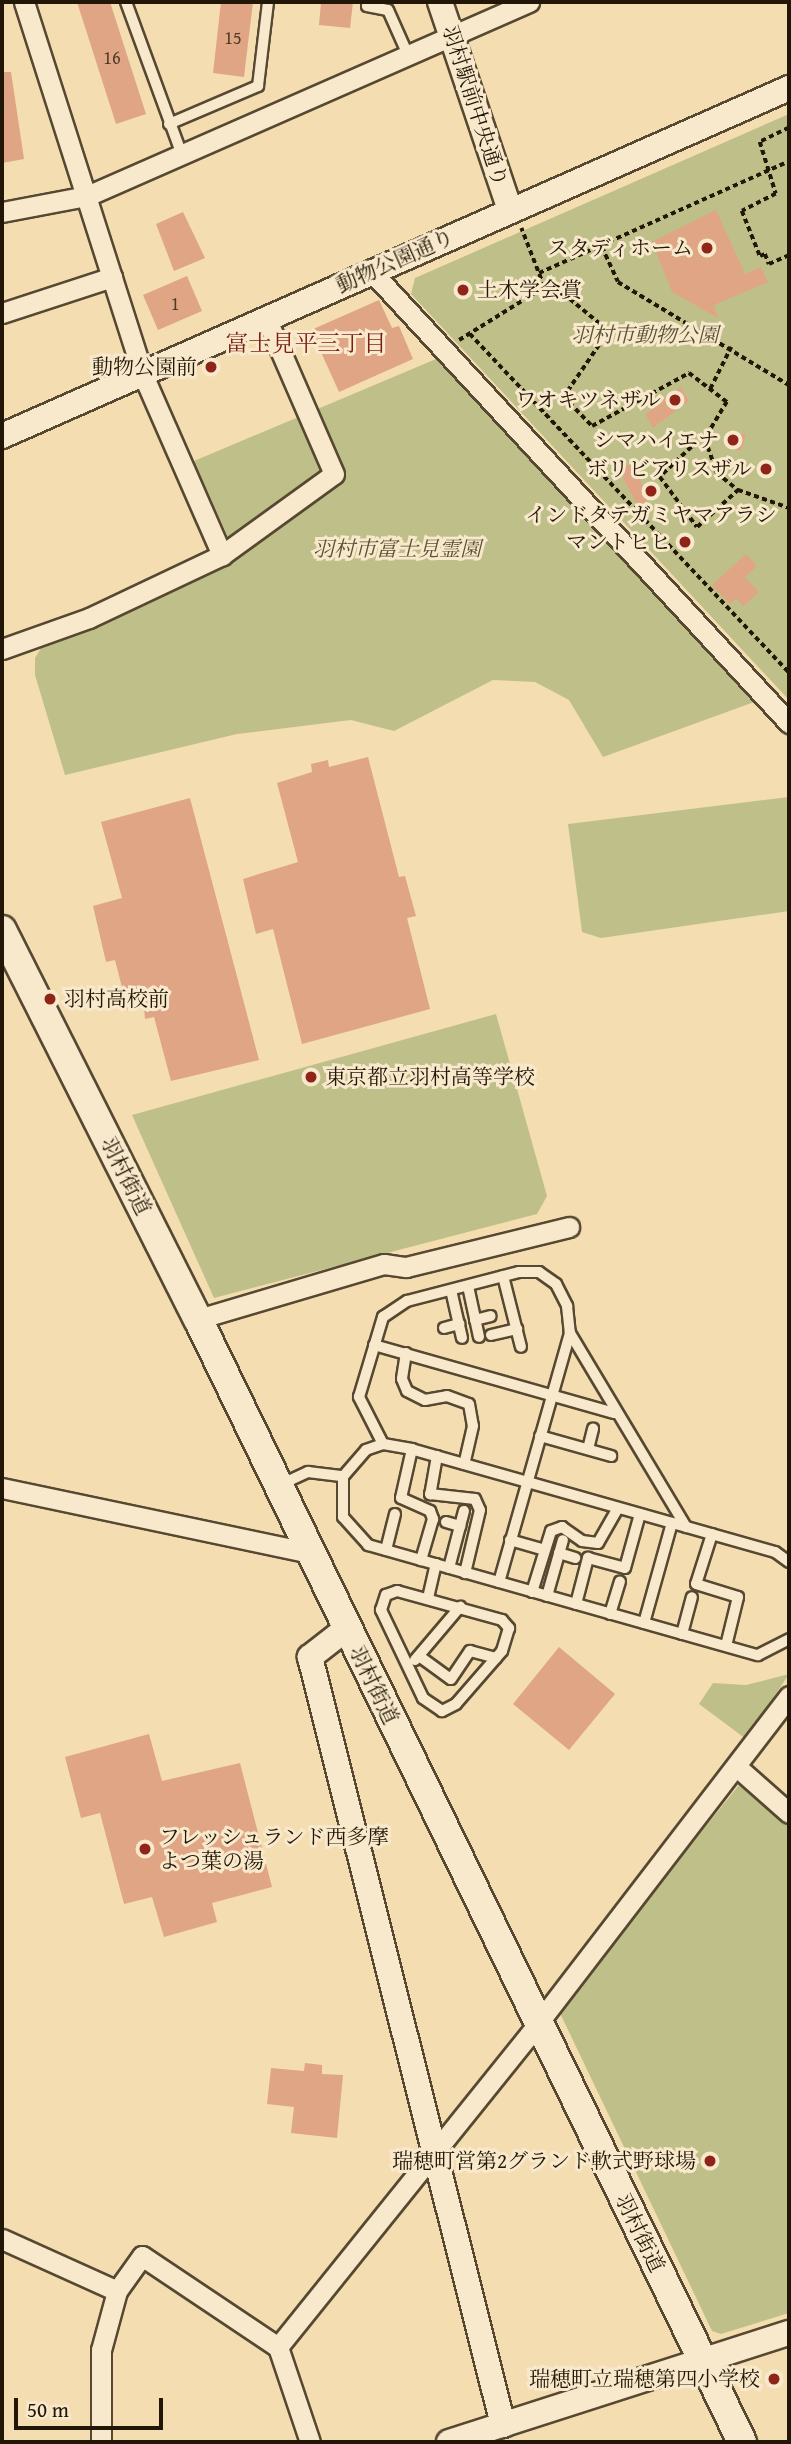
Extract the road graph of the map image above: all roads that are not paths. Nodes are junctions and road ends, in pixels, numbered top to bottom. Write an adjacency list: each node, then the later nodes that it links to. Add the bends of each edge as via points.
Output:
1 (24, 2): 12 (street)
2 (126, 2): 10 (lane)
3 (268, 2): 10 (lane, via 258,86)
4 (368, 2): 8 (lane, via 367,6 388,10)
5 (440, 2): 7 (street, 羽村駅前中央通り)
6 (529, 2): 7 (street)
7 (453, 35): 8 (street); 14 (street, 羽村駅前中央通り)
8 (408, 55): 11 (street)
9 (789, 88): 14 (street, 動物公園通り)
10 (169, 124): 11 (lane)
11 (183, 155): 12 (street)
12 (87, 196): 13 (street); 16 (street)
13 (2, 212)
14 (516, 222): 15 (street, 動物公園通り)
15 (371, 271): 18 (street, 動物公園通り); 23 (street)
16 (112, 276): 17 (street); 19 (street)
17 (2, 313)
18 (267, 320): 19 (street, 動物公園通り); 21 (street, via 334,474)
19 (143, 375): 20 (street, 動物公園通り); 21 (street)
20 (2, 436)
21 (222, 555): 22 (street, via 89,618)
22 (2, 649)
23 (789, 723)
24 (2, 930): 30 (main road, 羽村街道)
25 (569, 1227): 30 (street, via 406,1266 384,1264)
26 (503, 1276): 27 (lane); 34 (lane); 35 (lane, via 539,1272 556,1284 567,1306)
27 (468, 1286): 28 (lane); 31 (lane)
28 (451, 1290): 32 (lane); 39 (lane, via 407,1301 383,1317)
29 (491, 1315): 31 (lane)
30 (198, 1319): 54 (main road, 羽村街道)
31 (475, 1320): 37 (lane)
32 (459, 1324): 33 (lane); 38 (lane)
33 (444, 1328)
34 (517, 1329): 36 (lane); 40 (lane)
35 (570, 1333): 42 (lane); 43 (lane)
36 (491, 1335)
37 (479, 1337)
38 (462, 1338)
39 (374, 1345): 41 (lane); 46 (lane, via 359,1398)
40 (521, 1347)
41 (405, 1353): 42 (lane); 51 (lane, via 402,1379 407,1391 425,1400 447,1395 469,1404 473,1426)
42 (552, 1394): 43 (lane); 45 (lane)
43 (615, 1413): 63 (lane)
44 (593, 1429): 47 (lane)
45 (540, 1436): 47 (lane); 53 (lane)
46 (383, 1444): 48 (lane); 52 (lane, via 354,1459)
47 (588, 1449): 50 (lane)
48 (412, 1450): 49 (lane); 72 (lane, via 401,1498 430,1511 433,1519)
49 (437, 1456): 51 (lane); 76 (lane, via 430,1494 475,1499 480,1510)
50 (611, 1456)
51 (464, 1464): 53 (lane)
52 (343, 1476): 54 (lane, via 308,1472); 67 (lane, via 343,1517 368,1545)
53 (526, 1481): 56 (lane); 65 (lane)
54 (278, 1485): 69 (main road, 羽村街道)
55 (2, 1488): 69 (street)
56 (618, 1508): 59 (lane); 68 (lane, via 604,1540 590,1544 557,1527)
57 (464, 1511): 62 (lane)
58 (396, 1514): 67 (lane)
59 (640, 1514): 61 (lane); 83 (lane, via 625,1568 588,1558)
60 (446, 1522): 62 (lane)
61 (672, 1523): 63 (lane); 86 (lane)
62 (460, 1526): 75 (lane)
63 (687, 1527): 64 (lane)
64 (712, 1534): 73 (lane); 90 (lane, via 696,1584 738,1597)
65 (510, 1540): 68 (lane); 78 (lane)
66 (563, 1540): 70 (lane)
67 (386, 1550): 72 (lane)
68 (544, 1550): 79 (lane)
69 (311, 1553): 87 (main road, 羽村街道)
70 (559, 1553): 71 (lane); 80 (lane)
71 (575, 1558)
72 (421, 1560): 74 (lane)
73 (789, 1562)
74 (436, 1564): 75 (lane); 81 (lane)
75 (449, 1568): 76 (lane)
76 (465, 1573): 78 (lane)
77 (620, 1581): 85 (lane)
78 (499, 1583): 79 (lane)
79 (532, 1592): 80 (lane)
80 (547, 1596): 83 (lane)
81 (428, 1598): 84 (lane); 93 (lane, via 397,1591 386,1595 381,1610)
82 (692, 1598): 88 (lane)
83 (576, 1604): 85 (lane)
84 (460, 1607): 91 (lane); 92 (lane, via 502,1620 509,1628 509,1640)
85 (610, 1614): 86 (lane)
86 (644, 1623): 88 (lane)
87 (346, 1629): 97 (main road, 羽村街道); 98 (street, via 310,1657)
88 (682, 1634): 90 (lane)
89 (789, 1639): 90 (lane, via 758,1655)
90 (726, 1646)
91 (419, 1656): 92 (lane, via 451,1679 470,1651); 93 (lane)
92 (496, 1658): 93 (lane, via 456,1704 442,1711 423,1699)
93 (408, 1668)
94 (789, 1696): 95 (street)
95 (738, 1768): 96 (street); 97 (street)
96 (789, 1813)
97 (539, 2022): 98 (street); 103 (main road, 羽村街道)
98 (432, 2153): 102 (street); 104 (street)
99 (2, 2239): 100 (street)
100 (117, 2291): 102 (street, via 142,2256); 105 (street, via 101,2350)
101 (789, 2333): 103 (street)
102 (278, 2347): 106 (street)
103 (703, 2361): 104 (street); 108 (main road, 羽村街道)
104 (503, 2425): 107 (street)
105 (101, 2442)
106 (310, 2442)
107 (449, 2442)
108 (742, 2442)

